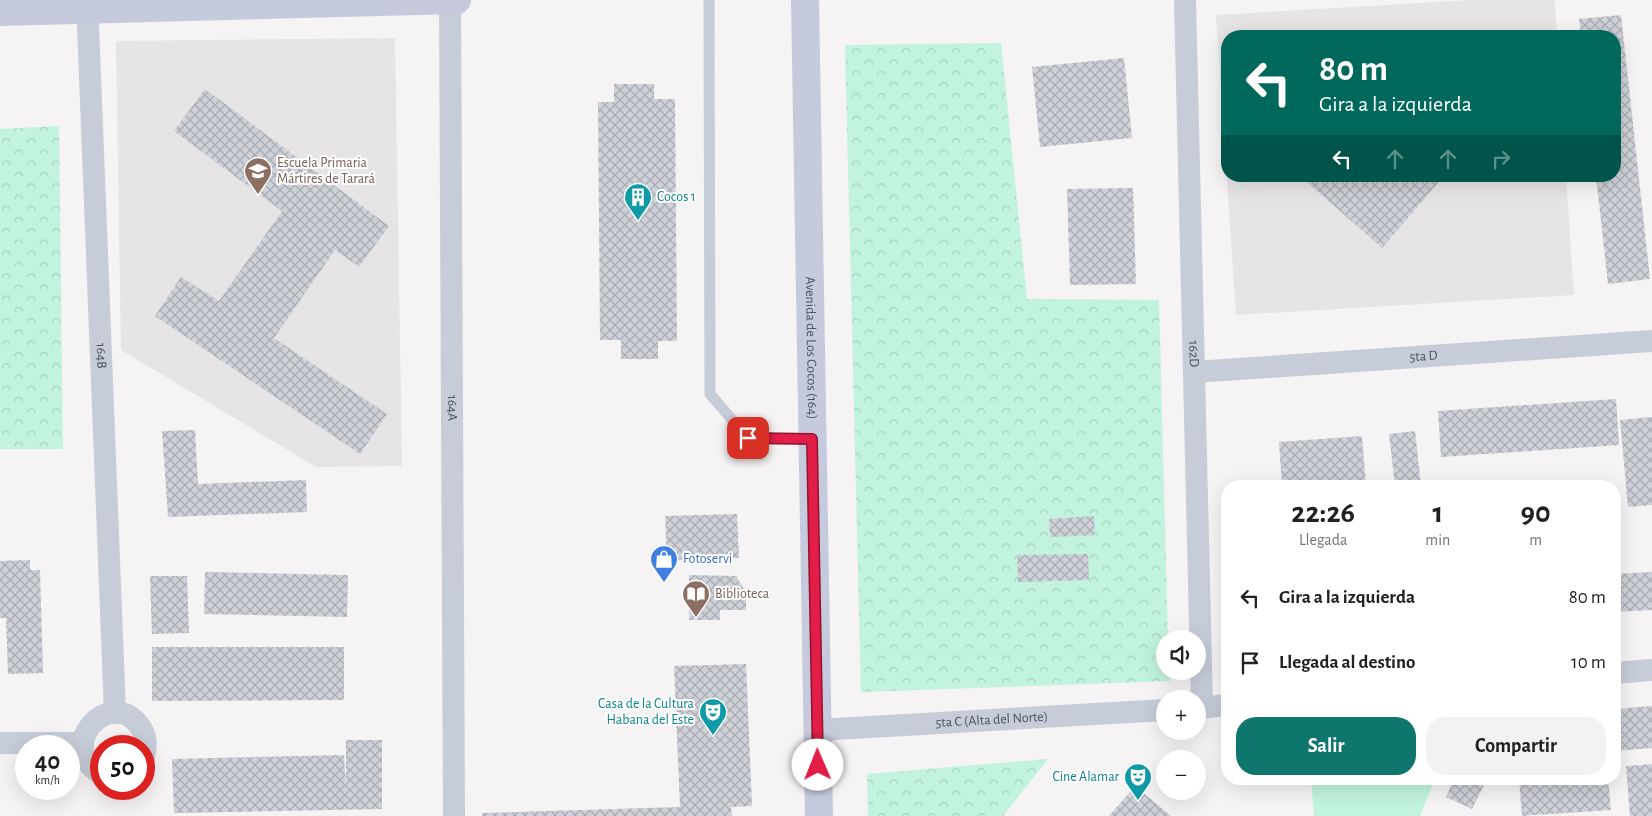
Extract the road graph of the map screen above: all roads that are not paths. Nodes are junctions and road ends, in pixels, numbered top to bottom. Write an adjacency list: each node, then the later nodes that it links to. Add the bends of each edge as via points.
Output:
1 (450, 0): 2 (main road); 6 (main road); 23 (street, 164A)
2 (457, 0)
3 (709, 0): 10 (lane, via 710,394 748,438)
4 (805, 0): 10 (main road, Avenida de Los Cocos (164))
5 (1185, 0): 9 (street, 162D)
6 (87, 5): 7 (main road); 17 (street, 164B)
7 (0, 12)
8 (1652, 341): 9 (street, 5ta D)
9 (1194, 372): 13 (street, 162D)
10 (812, 439): 18 (main road, Avenida de Los Cocos (164))
11 (1652, 670): 12 (street)
12 (1621, 673)
13 (1200, 690)
14 (1221, 706): 15 (street)
15 (1206, 707)
16 (1156, 711): 18 (street, 5ta C (Alta del Norte))
17 (115, 713): 19 (street, via 137,722); 21 (street, via 95,720 88,727)
18 (818, 730): 24 (main road, Avenida de Los Cocos (164))
19 (144, 735)
20 (0, 743): 21 (street)
21 (83, 744): 22 (street)
22 (90, 764)
23 (454, 816)
24 (819, 816)

